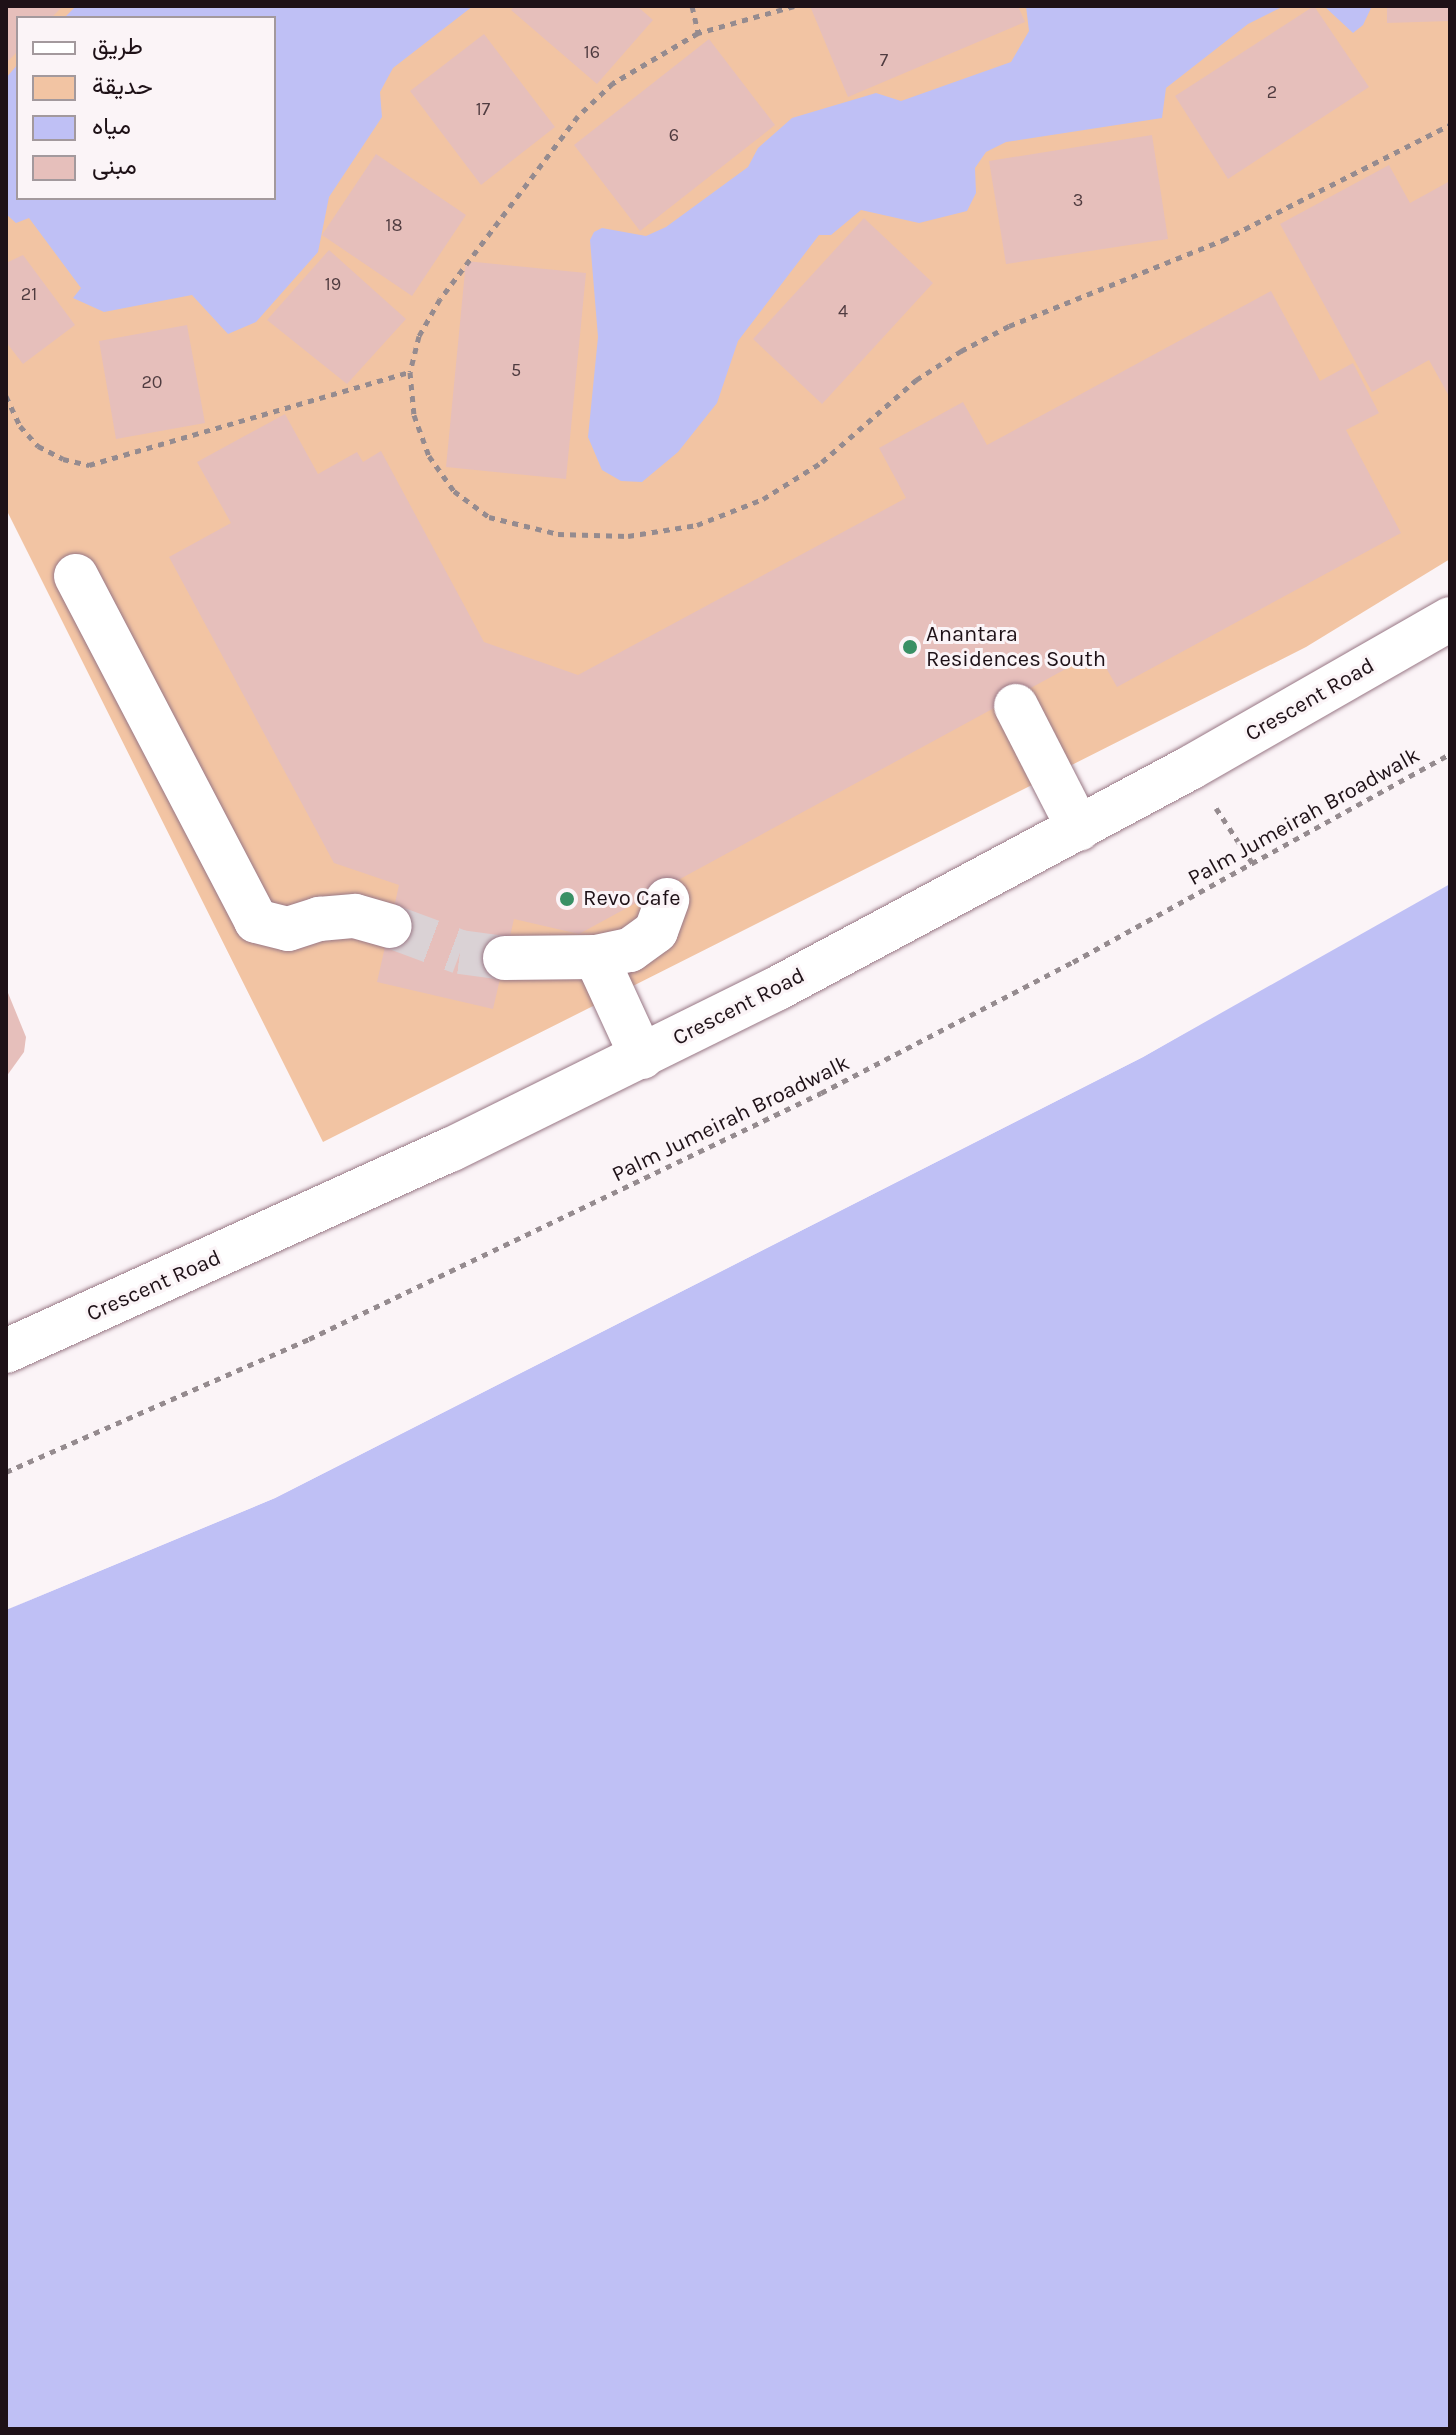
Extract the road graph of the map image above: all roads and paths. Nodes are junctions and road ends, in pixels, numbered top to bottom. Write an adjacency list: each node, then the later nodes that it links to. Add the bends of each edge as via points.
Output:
1 (692, 6): 3 (path)
2 (794, 6): 3 (path)
3 (698, 33): 5 (path, via 653,55 578,116 463,262 419,336)
4 (1450, 125): 5 (path, via 1223,240 1009,326 961,351 916,380 822,462 763,499 697,525 628,536 558,534 489,517 454,491 429,456 414,415)
5 (410, 372): 6 (path, via 89,465 38,446 20,426)
6 (6, 396)
7 (76, 576): 15 (main road, via 256,921 288,929 337,915)
8 (1450, 619): 11 (main road, Crescent Road)
9 (1016, 706): 12 (main road)
10 (1450, 754): 13 (path, Palm Jumeirah Broadwalk)
11 (1190, 768): 12 (main road, Crescent Road); 13 (path)
12 (1079, 829): 18 (main road, Crescent Road)
13 (1253, 864): 20 (path, Palm Jumeirah Broadwalk, via 821,1093 566,1218)
14 (667, 900): 16 (main road, via 660,924 644,942)
15 (390, 926)
16 (596, 957): 17 (main road); 18 (main road)
17 (505, 958)
18 (642, 1057): 19 (main road, Crescent Road, via 290,1225)
19 (6, 1351)
20 (6, 1472)

